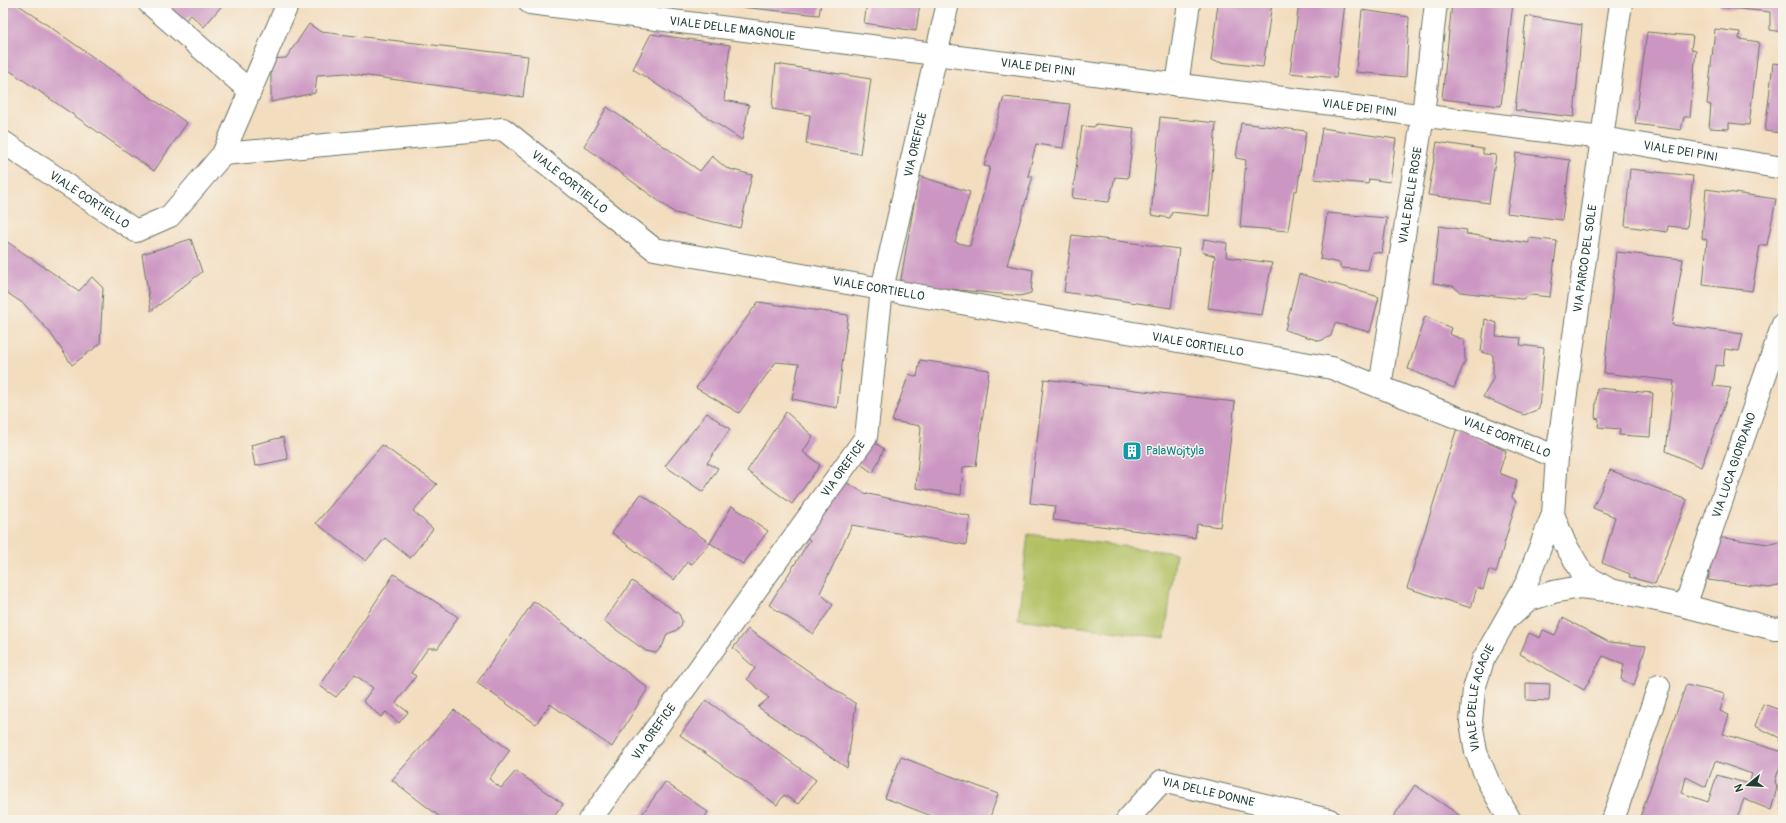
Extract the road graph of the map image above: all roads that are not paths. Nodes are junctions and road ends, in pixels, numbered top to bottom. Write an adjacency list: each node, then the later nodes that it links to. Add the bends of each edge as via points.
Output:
1 (149, 3): 10 (street)
2 (288, 3): 10 (street, VIALE CORTIELLO)
3 (530, 3): 8 (street, VIALE DELLE MAGNOLIE)
4 (948, 3): 8 (street, VIA OREFICE)
5 (1189, 3): 9 (street)
6 (1436, 3): 11 (street, VIALE DELLE ROSE)
7 (1621, 3): 12 (street, VIA PARCO DEL SOLE)
8 (936, 54): 9 (street, VIALE DEI PINI); 16 (street, VIA OREFICE)
9 (1177, 85): 11 (street, VIALE DEI PINI)
10 (250, 91): 14 (street, VIALE CORTIELLO)
11 (1423, 115): 12 (street, VIALE DEI PINI); 18 (street, VIALE DELLE ROSE)
12 (1602, 138): 15 (street, VIALE DEI PINI); 19 (street, VIA PARCO DEL SOLE)
13 (3, 142): 14 (street, VIALE CORTIELLO, via 136,231 170,216)
14 (223, 154): 16 (street, VIALE CORTIELLO, via 503,130 654,249)
15 (1783, 168)
16 (882, 289): 18 (street, VIALE CORTIELLO, via 1332,368); 26 (street, VIA OREFICE, via 866,437)
17 (1783, 324): 22 (street, VIA LUCA GIORDANO)
18 (1380, 387): 19 (street, VIALE CORTIELLO)
19 (1556, 457): 20 (street, VIA PARCO DEL SOLE)
20 (1553, 514): 21 (street, VIALE DELLE ACACIE, via 1565,544 1582,574); 23 (street, VIALE DELLE ACACIE, via 1526,584)
21 (1610, 590): 22 (street, VIALE DELLE ACACIE); 23 (street, VIALE DELLE ACACIE, via 1580,587 1553,592 1528,600)
22 (1685, 606): 24 (street, VIALE DELLE ACACIE, via 1775,629)
23 (1505, 621): 29 (street, VIALE DELLE ACACIE, via 1483,660 1474,689 1471,722 1476,752)
24 (1783, 628)
25 (1660, 686): 30 (street)
26 (590, 820)
27 (1127, 820): 28 (street, VIA DELLE DONNE, via 1162,781)
28 (1329, 820)
29 (1510, 820)
30 (1613, 820)

